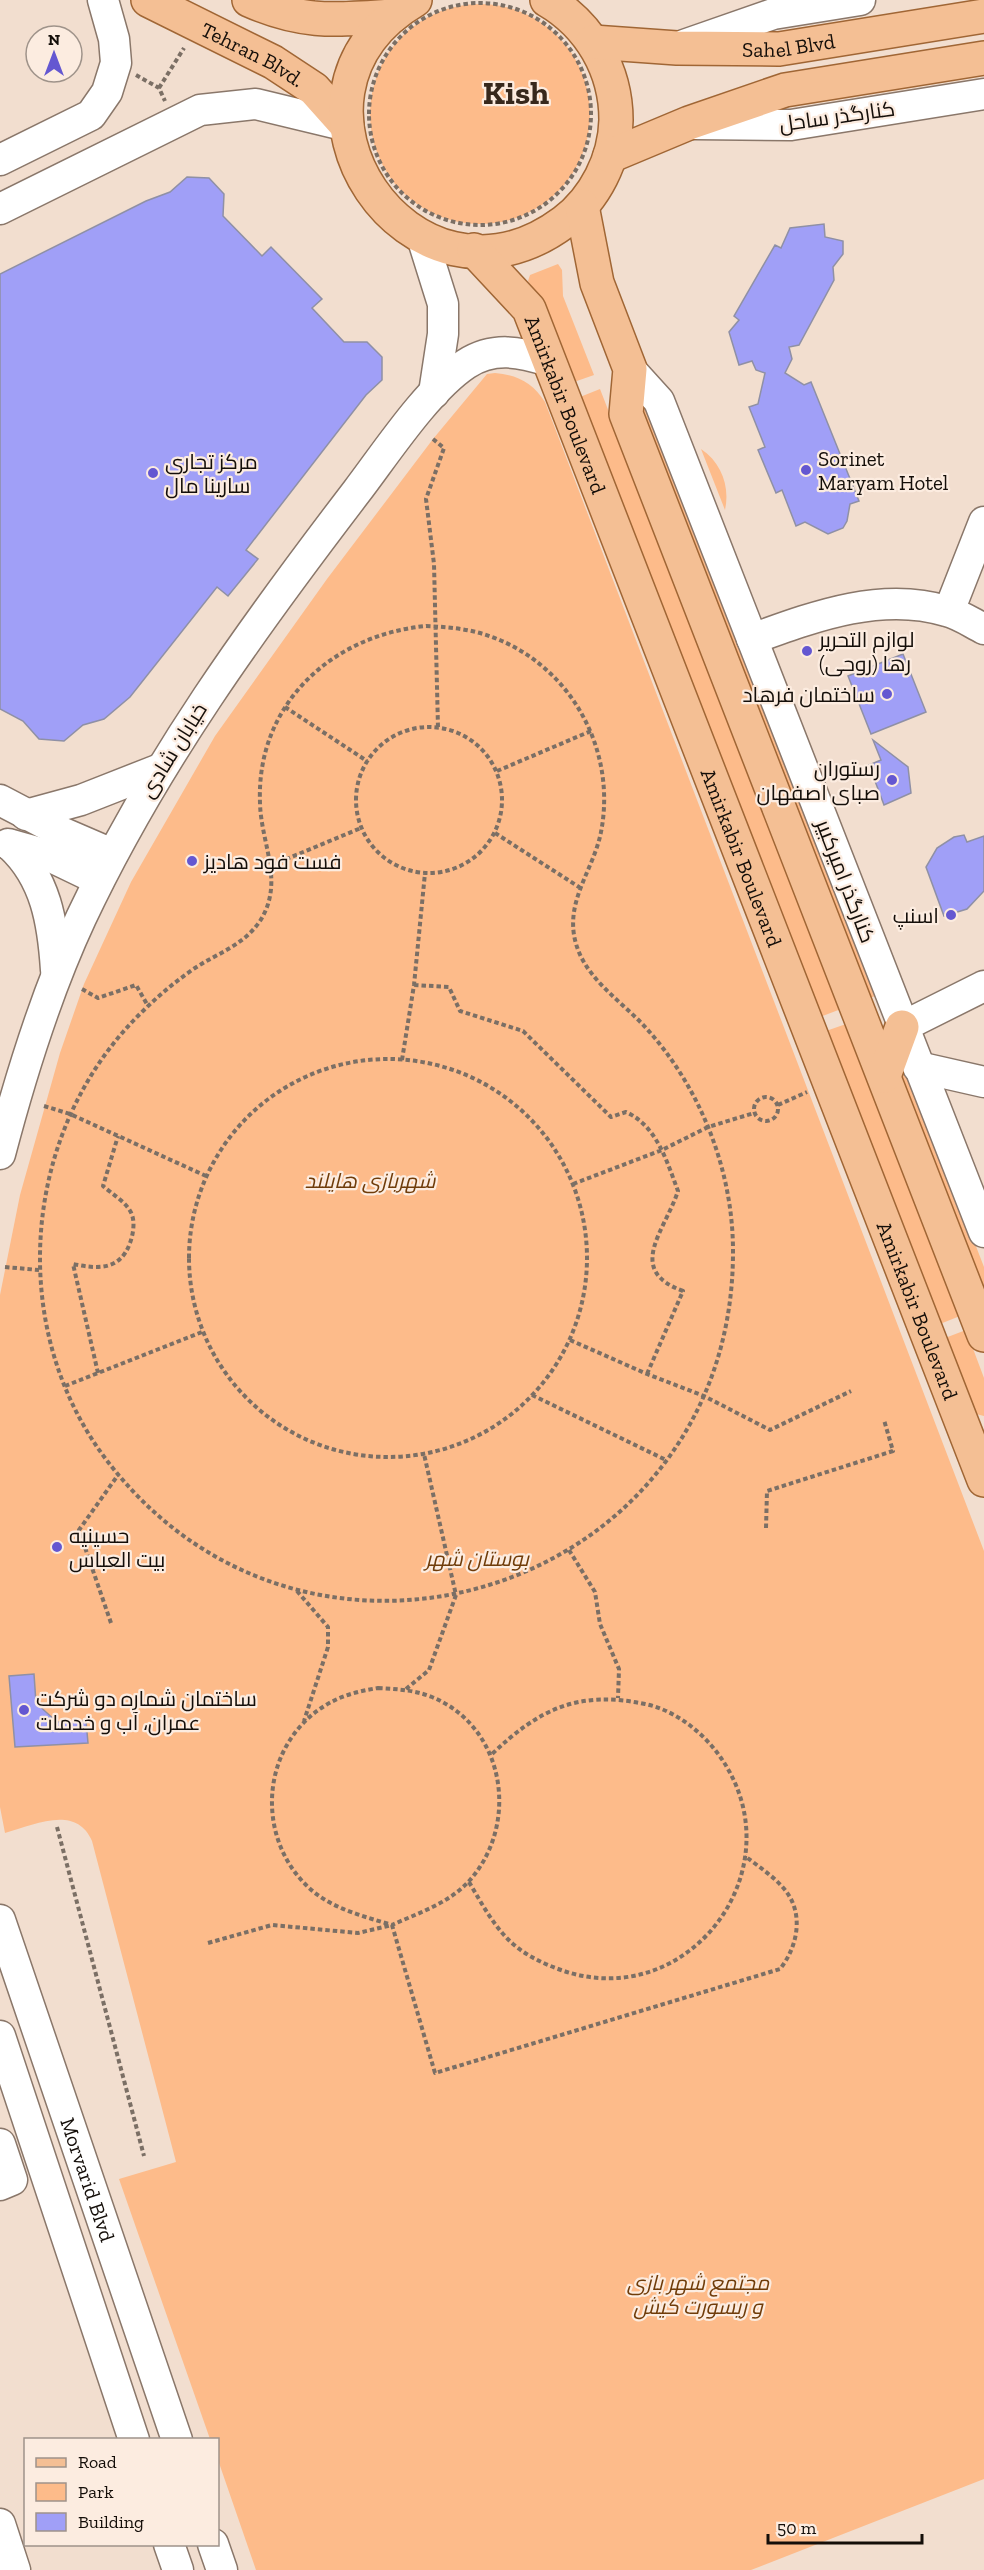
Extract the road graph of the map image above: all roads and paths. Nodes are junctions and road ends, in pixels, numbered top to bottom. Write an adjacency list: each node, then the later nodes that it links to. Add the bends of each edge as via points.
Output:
1 (103, 0): 11 (street)
2 (148, 0): 15 (main road, Tehran Blvd., via 273,62 314,88)
3 (249, 0): 6 (main road, via 278,13 326,21)
4 (547, 0): 8 (main road, via 570,16)
5 (857, 0): 9 (street, via 773,14)
6 (404, 8): 15 (main road, via 369,42 357,66 349,91)
7 (984, 16): 9 (main road, Sahel Blvd, via 778,49)
8 (593, 42): 9 (main road, Sahel Blvd); 16 (main road, via 608,72 616,106)
9 (676, 48)
10 (984, 58): 14 (main road, Sahel Blvd, via 785,90)
11 (116, 63): 13 (path, via 159,87); 17 (street, via 107,92 92,115)
12 (984, 94): 14 (street, کنارگذر ساحل, via 791,125)
13 (175, 123): 15 (street, via 200,110 256,104); 19 (street)
14 (689, 123): 16 (main road, Sahel Blvd)
15 (347, 126): 20 (main road, via 354,160 370,191 393,217)
16 (610, 156): 18 (main road, via 599,182)
17 (0, 160)
18 (577, 190): 18 (path, via 589,135 589,92 572,52 542,21 502,5 458,5 418,22 387,52 371,93 371,136 388,176 419,206 459,222 502,222); 21 (main road, via 570,218 541,237 508,248); 23 (main road, via 597,284)
19 (0, 209)
20 (422, 237): 21 (main road); 24 (street, خیابان شادی, via 443,304 443,334)
21 (474, 250): 22 (main road, Amirkabir Boulevard, via 529,309)
22 (549, 361): 24 (street, خیابان شادی, via 519,352 495,351 466,364); 79 (main road, Amirkabir Boulevard)
23 (630, 369): 30 (street, کنارگذر امیرکبیر, via 659,401); 55 (main road, via 626,414)
24 (434, 393): 35 (street, خیابان شادی, via 303,561 222,673)
25 (433, 439): 28 (path, via 444,448 426,499)
26 (984, 522): 27 (street)
27 (949, 611): 29 (street); 30 (street, via 891,603 854,608)
28 (436, 626): 31 (path, via 384,632 345,649 311,674); 32 (path); 33 (path, via 488,635 525,653 571,695)
29 (984, 629)
30 (752, 639): 52 (street, کنارگذر امیرکبیر)
31 (285, 707): 34 (path); 43 (path, via 267,745 260,787 262,828)
32 (438, 728): 34 (path, via 405,731 390,738); 36 (path, via 466,737 479,746)
33 (591, 731): 36 (path); 46 (path, via 602,769 604,808 597,847)
34 (367, 761): 39 (path, via 356,794)
35 (160, 769): 38 (street, via 89,797); 44 (street, خیابان شادی)
36 (497, 771): 40 (path, via 502,808)
37 (0, 800): 38 (street)
38 (26, 815): 42 (street)
39 (361, 828): 43 (path); 45 (path, via 385,858)
40 (495, 832): 45 (path, via 486,847 458,867); 46 (path)
41 (5, 842): 42 (street); 47 (street, via 26,860 45,900 52,925)
42 (54, 844): 44 (street)
43 (272, 865): 51 (path, via 267,909 250,935 199,966)
44 (106, 867): 47 (street, خیابان شادی)
45 (424, 873): 48 (path)
46 (579, 887): 60 (path, via 573,914 580,955 595,979 628,1009 670,1058)
47 (55, 979): 63 (street, خیابان شادی)
48 (414, 985): 53 (path); 62 (path, via 449,987 460,1011 524,1031 611,1117 626,1112 642,1119)
49 (984, 986): 52 (street)
50 (82, 989): 51 (path, via 98,998 136,985)
51 (148, 1006): 59 (path, via 111,1046)
52 (902, 1027): 54 (street, کنارگذر امیرکبیر); 55 (main road)
53 (402, 1060): 64 (path, via 353,1062 288,1087 243,1122); 65 (path, via 460,1073 507,1100 546,1138)
54 (918, 1067): 56 (street); 66 (street, کنارگذر امیرکبیر)
55 (884, 1076): 70 (main road)
56 (984, 1082)
57 (44, 1106): 59 (path)
58 (754, 1113): 58 (path, via 769,1121 778,1113 778,1105 770,1097 762,1097 756,1102); 60 (path)
59 (70, 1114): 61 (path); 68 (path, via 46,1190)
60 (708, 1127): 62 (path); 77 (path, via 724,1178 733,1246 726,1324)
61 (118, 1136): 64 (path); 72 (path, via 103,1186 132,1215 132,1238 122,1259 109,1266 73,1264)
62 (662, 1150): 65 (path); 73 (path, via 678,1191 652,1249 653,1268 664,1284 683,1291)
63 (0, 1154)
64 (206, 1176): 69 (path, via 192,1219 188,1265)
65 (573, 1184): 71 (path, via 584,1227 587,1263 585,1289)
66 (982, 1219)
67 (5, 1267): 68 (path)
68 (39, 1270): 74 (path, via 43,1310)
69 (202, 1332): 72 (path); 80 (path, via 241,1393 291,1432 342,1452 396,1457)
70 (984, 1335)
71 (570, 1340): 73 (path); 76 (path)
72 (98, 1373): 74 (path)
73 (647, 1374): 77 (path)
74 (65, 1386): 82 (path, via 82,1422)
75 (851, 1390): 77 (path, via 770,1430)
76 (532, 1395): 80 (path, via 491,1428); 81 (path)
77 (704, 1396): 81 (path)
78 (884, 1420): 84 (path, via 893,1451 766,1491)
79 (978, 1446): 83 (main road, Amirkabir Boulevard)
80 (424, 1454): 87 (path)
81 (666, 1460): 85 (path, via 633,1499)
82 (118, 1475): 86 (path, via 156,1516 188,1540 231,1565); 88 (path, via 80,1530)
83 (984, 1480)
84 (766, 1528)
85 (569, 1550): 87 (path, via 533,1569); 90 (path, via 595,1592 600,1624 619,1669)
86 (297, 1590): 87 (path, via 376,1602); 91 (path, via 328,1627 328,1647)
87 (456, 1595): 89 (path, via 429,1670)
88 (111, 1623)
89 (406, 1689): 91 (path, via 378,1688 351,1693); 92 (path, via 433,1697 457,1712 476,1731)
90 (618, 1698): 92 (path, via 583,1700 549,1710 519,1728); 94 (path, via 653,1706 685,1721 711,1744 731,1773 744,1806)
91 (304, 1722): 97 (path, via 275,1769 272,1815 281,1851 296,1874 316,1893 340,1907)
92 (491, 1755): 95 (path, via 501,1799 499,1822 488,1854)
93 (57, 1827): 101 (path)
94 (745, 1856): 95 (path, via 729,1909 707,1937 679,1958 647,1973 612,1979 577,1976 543,1964 514,1945 490,1918); 97 (path, via 788,1894 795,1914 792,1954 780,1969 435,2073)
95 (469, 1882): 97 (path, via 447,1899)
96 (0, 1920): 102 (street, Morvarid Blvd)
97 (392, 1925): 98 (path, via 358,1933 272,1924)
98 (208, 1943)
99 (0, 2036): 104 (street, Morvarid Blvd)
100 (0, 2144): 103 (street, via 12,2180)
101 (144, 2156)
102 (87, 2179): 104 (street, via 88,2193 80,2204 66,2205); 106 (street, Morvarid Blvd)
103 (0, 2185)
104 (55, 2198): 105 (street, Morvarid Blvd)
105 (134, 2438)
106 (177, 2438)
107 (0, 2524): 110 (street)
108 (170, 2546): 111 (street)
109 (214, 2546): 112 (street)
110 (15, 2570)
111 (178, 2570)
112 (222, 2570)

